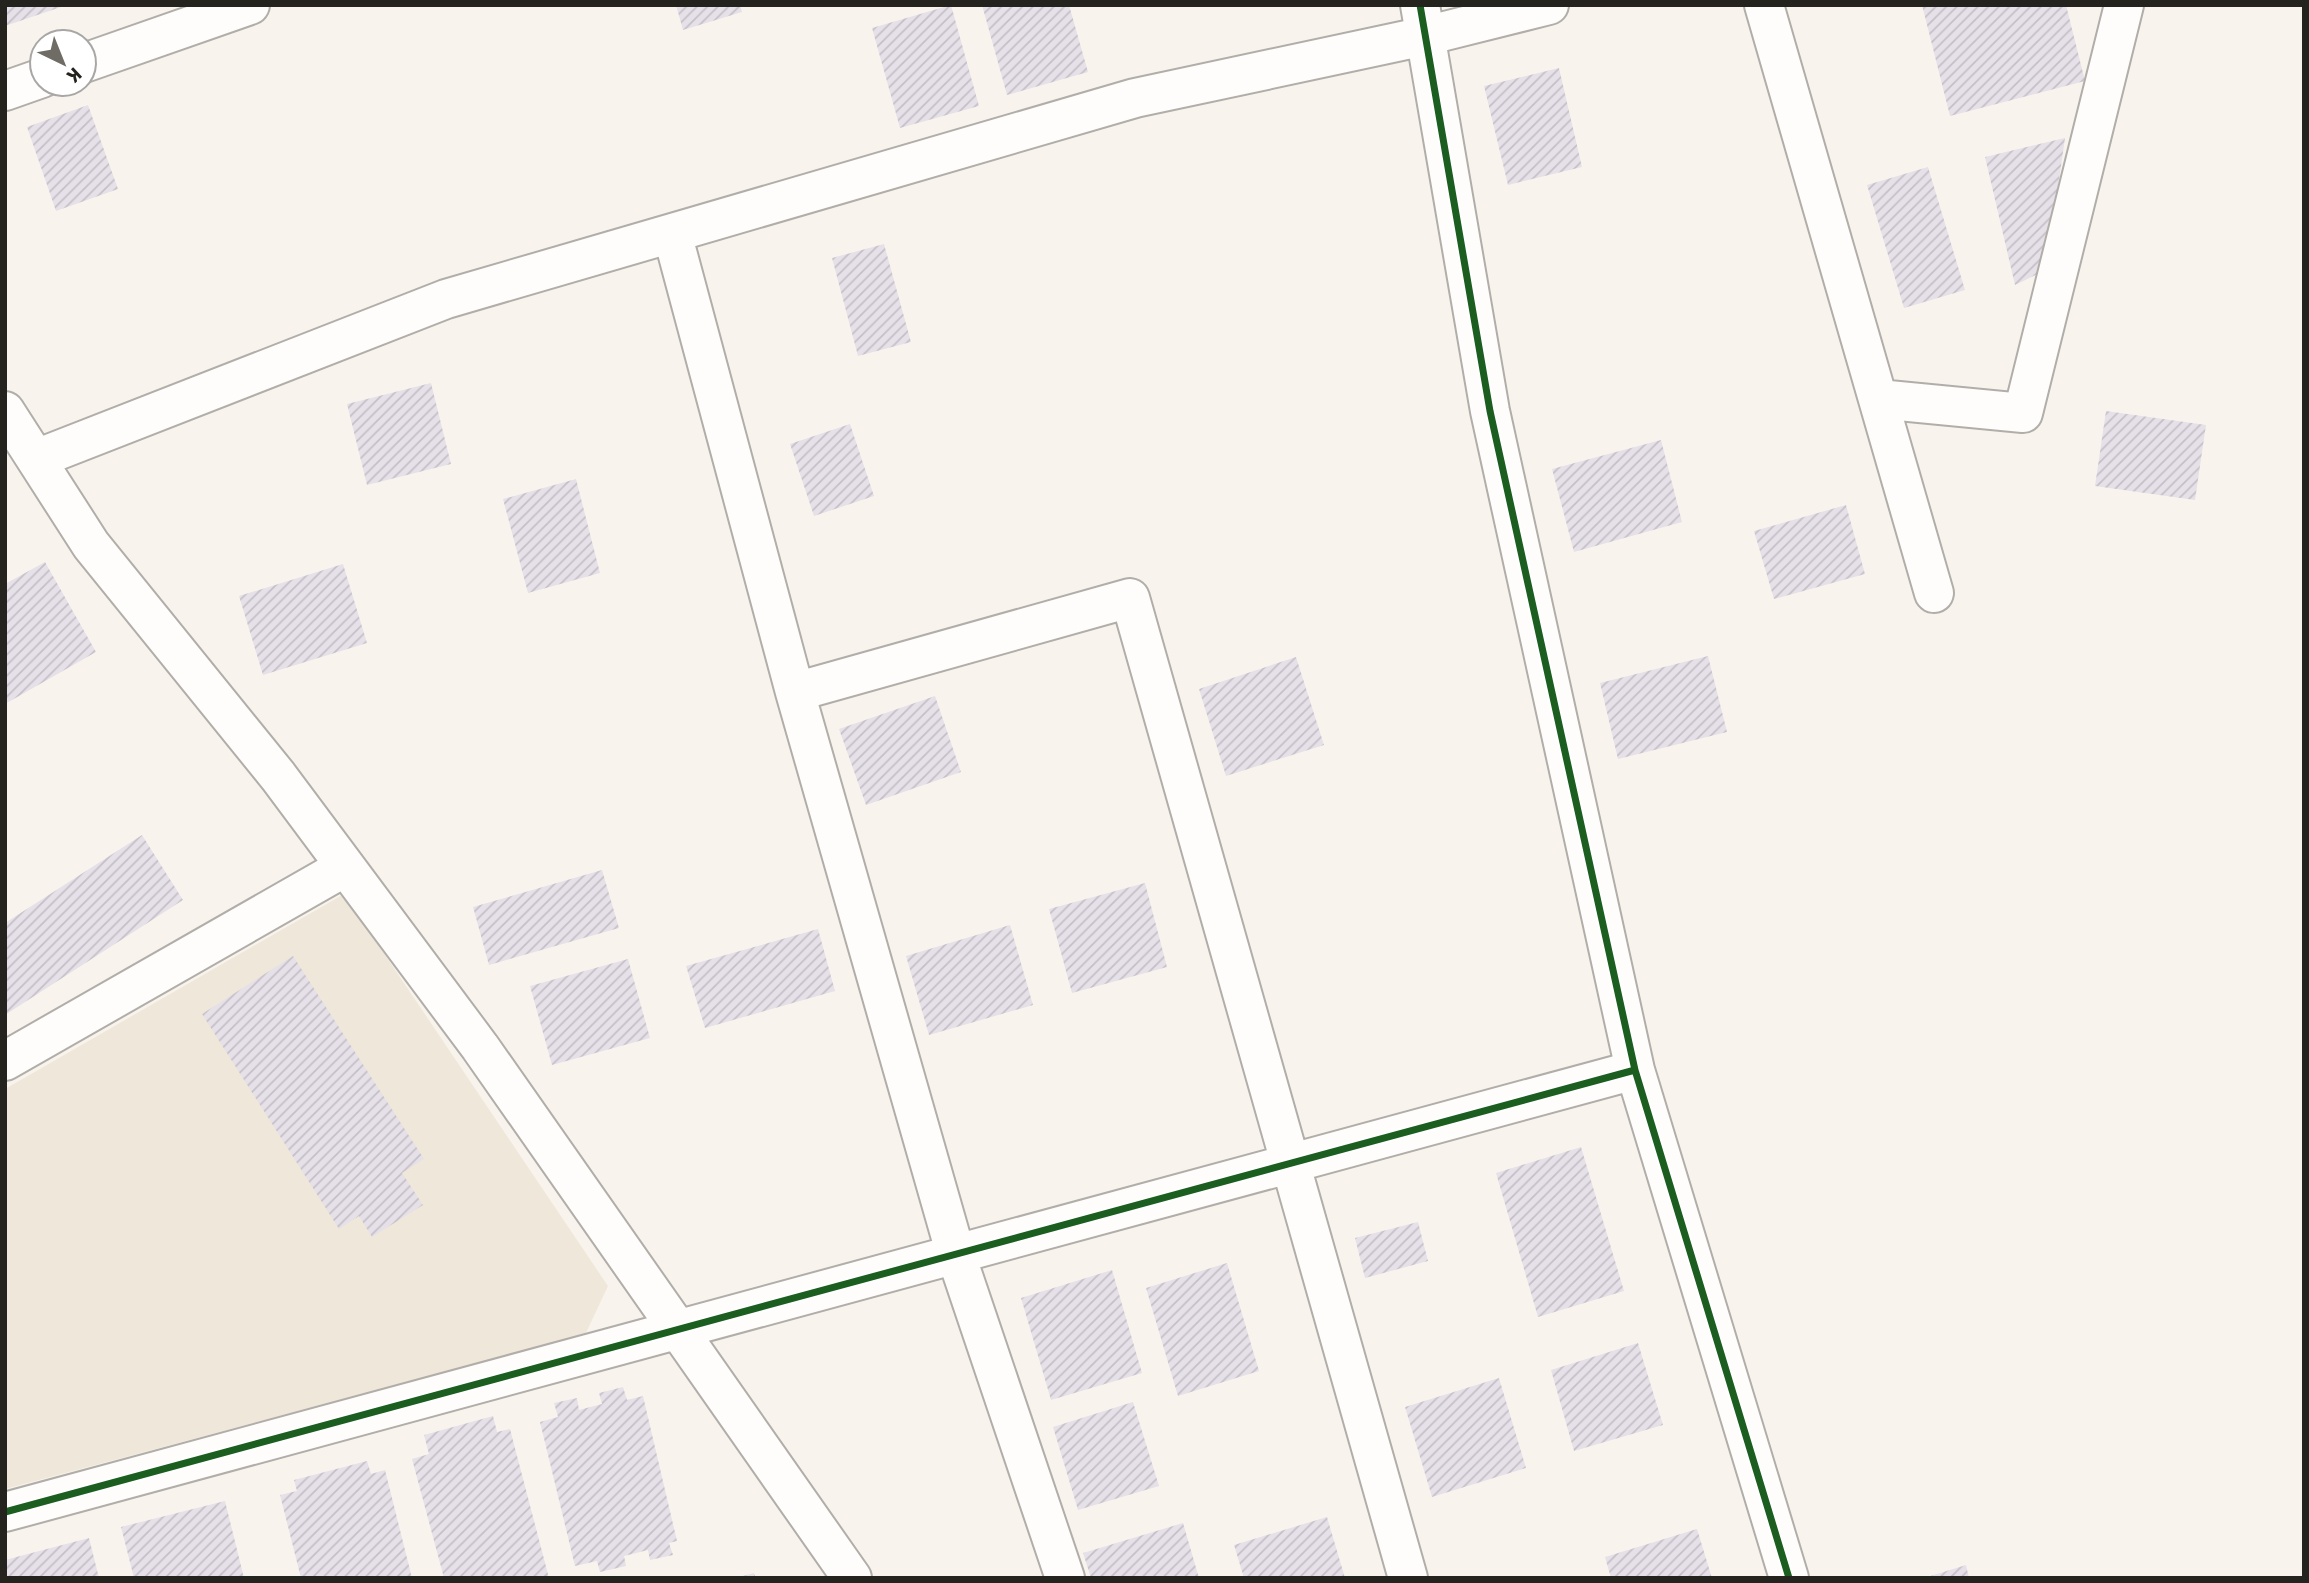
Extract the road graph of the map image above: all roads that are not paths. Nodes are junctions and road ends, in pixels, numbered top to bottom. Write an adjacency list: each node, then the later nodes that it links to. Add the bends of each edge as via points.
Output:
1 (250, 5): 6 (street)
2 (1549, 5): 5 (street)
3 (1764, 5): 10 (street)
4 (2124, 5): 10 (street, via 2023,413)
5 (1423, 21): 9 (street); 17 (street, via 1490,411)
6 (98, 58)
7 (28, 83): 8 (street)
8 (5, 91)
9 (673, 233): 12 (street, via 446,299); 14 (street)
10 (1878, 399): 13 (street)
11 (5, 411): 12 (street)
12 (36, 459): 15 (street, via 91,545 278,776)
13 (1934, 593)
14 (796, 692): 18 (street, via 1130,598); 19 (street)
15 (345, 867): 16 (street); 20 (street, via 480,1047)
16 (5, 1061)
17 (1635, 1070): 18 (street); 25 (street)
18 (1291, 1164): 19 (street); 24 (street)
19 (956, 1255): 20 (street); 23 (street)
20 (679, 1331): 21 (street); 22 (street)
21 (5, 1512)
22 (852, 1578)
23 (1065, 1578)
24 (1408, 1578)
25 (1789, 1578)

